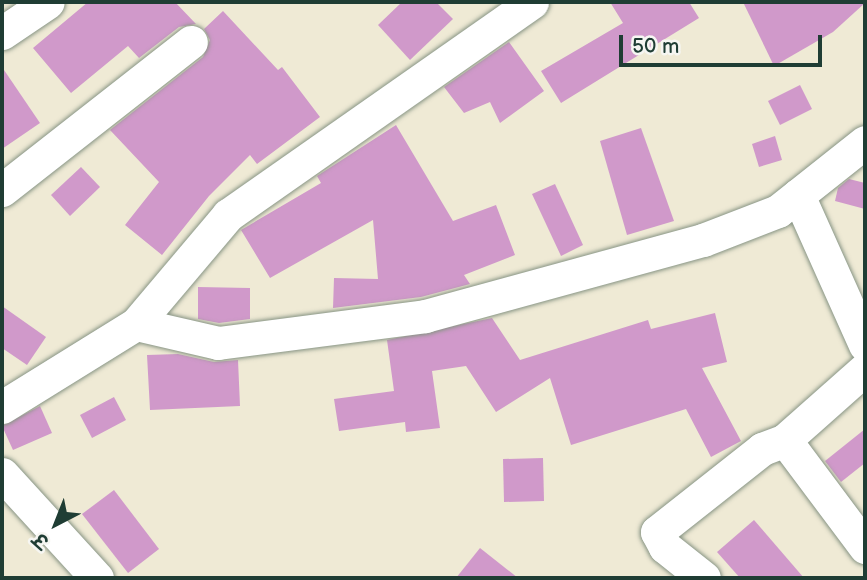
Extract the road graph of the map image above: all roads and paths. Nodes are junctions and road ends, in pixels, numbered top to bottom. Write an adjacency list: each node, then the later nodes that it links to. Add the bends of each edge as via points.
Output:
1 (532, 2): 8 (street, via 228,215)
2 (41, 4): 3 (street)
3 (2, 33)
4 (191, 41): 6 (street)
5 (865, 142): 7 (street)
6 (2, 190)
7 (798, 195): 8 (street, via 778,211 703,240 425,316 218,343); 9 (street)
8 (136, 324): 11 (street)
9 (865, 345)
10 (865, 369): 12 (street)
11 (2, 407)
12 (785, 440): 14 (street); 16 (street, via 762,449 657,532 664,547)
13 (2, 474): 15 (street)
14 (865, 547)
15 (97, 578)
16 (704, 578)

